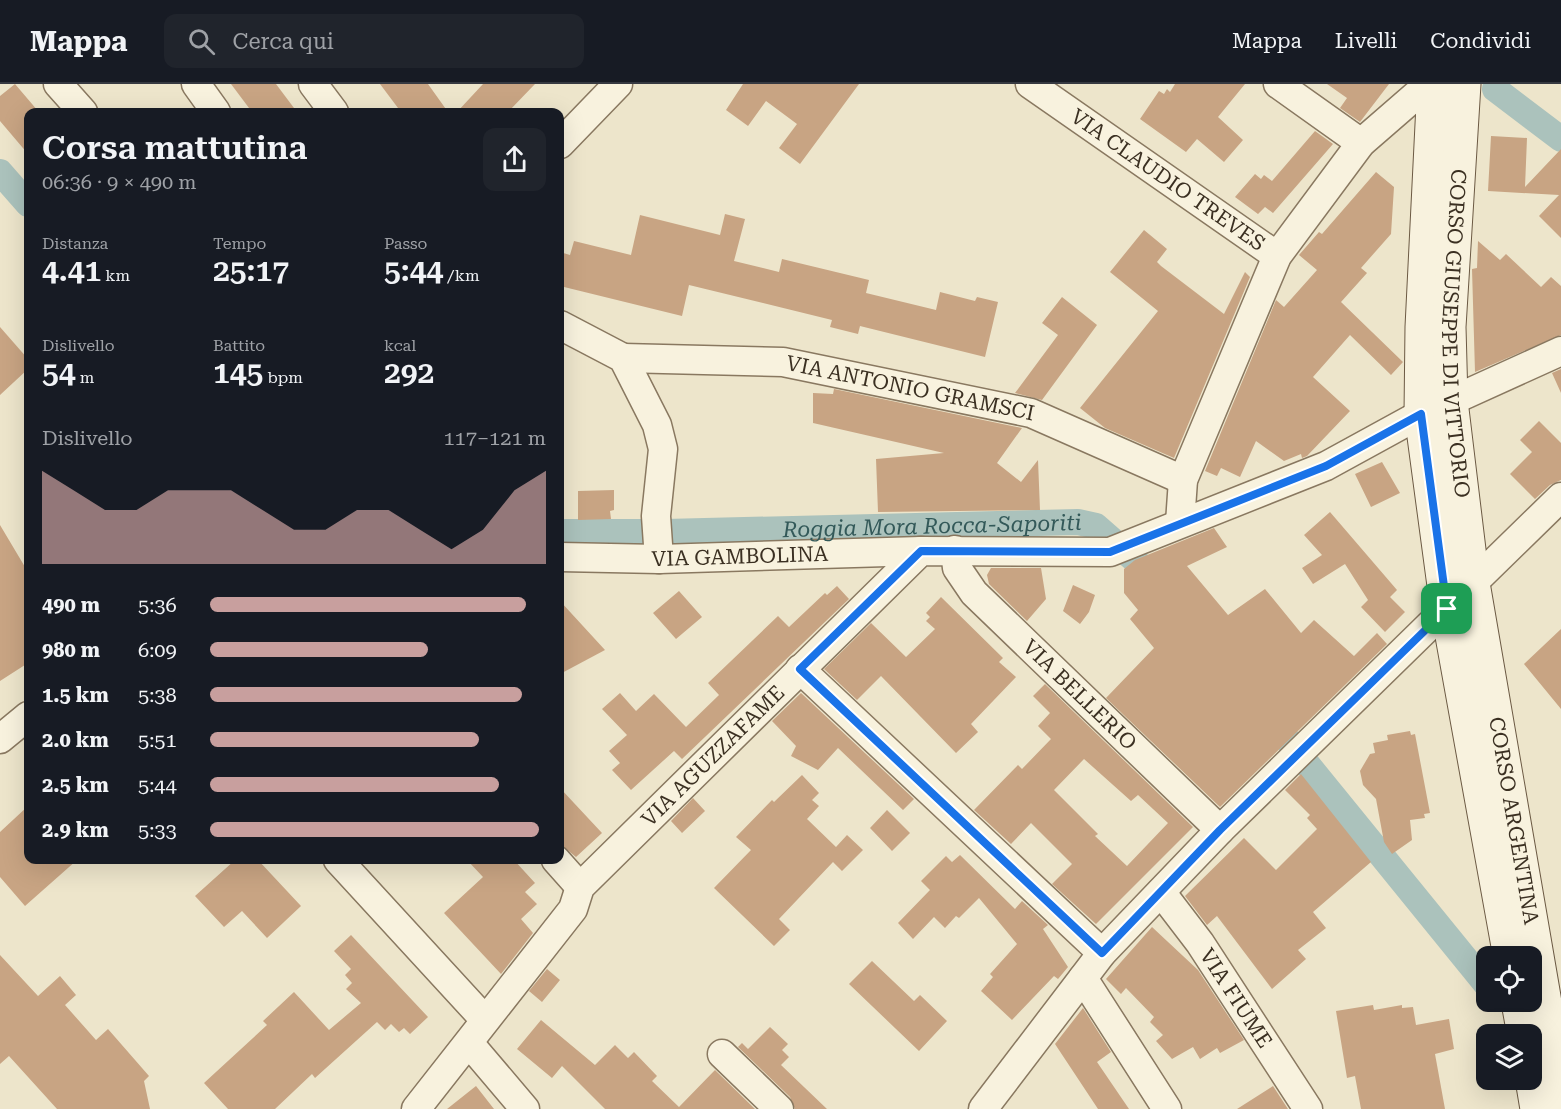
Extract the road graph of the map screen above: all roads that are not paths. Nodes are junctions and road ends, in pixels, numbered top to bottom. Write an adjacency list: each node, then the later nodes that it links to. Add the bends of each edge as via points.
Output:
1 (58, 84): 10 (street)
2 (196, 84): 11 (street)
3 (313, 84): 12 (street)
4 (618, 84): 13 (street)
5 (1030, 84): 15 (street, VIA CLAUDIO TREVES)
6 (1278, 84): 14 (street)
7 (1429, 84): 14 (street)
8 (1434, 84): 20 (main road, CORSO GIUSEPPE DI VITTORIO)
9 (1464, 84): 19 (main road, CORSO GIUSEPPE DI VITTORIO, via 1449,327)
10 (79, 108)
11 (213, 108)
12 (331, 108)
13 (564, 140)
14 (1361, 142): 15 (street)
15 (1276, 256): 21 (street)
16 (564, 327): 18 (street)
17 (1561, 351): 19 (street)
18 (623, 358): 21 (street, VIA ANTONIO GRAMSCI, via 783,362 1031,413); 24 (street, via 657,425 663,449)
19 (1451, 401): 28 (main road, CORSO GIUSEPPE DI VITTORIO)
20 (1421, 414): 23 (street, via 1326,466); 29 (main road, CORSO GIUSEPPE DI VITTORIO)
21 (1183, 480): 23 (street)
22 (1561, 497): 28 (street)
23 (1180, 523): 25 (street, via 1121,548)
24 (658, 537): 26 (street, VIA GAMBOLINA); 27 (street, VIA GAMBOLINA)
25 (955, 550): 26 (street); 33 (street, VIA BELLERIO, via 957,568 974,593)
26 (921, 551): 30 (street, VIA AGUZZAFAME)
27 (564, 556)
28 (1473, 583): 29 (street); 41 (main road, CORSO ARGENTINA)
29 (1447, 609): 33 (street); 38 (main road, CORSO ARGENTINA)
30 (800, 669): 36 (street, VIA AGUZZAFAME); 39 (street)
31 (24, 719): 32 (street)
32 (0, 739)
33 (1220, 830): 37 (street)
34 (341, 864): 42 (street)
35 (559, 864): 36 (street)
36 (580, 887): 42 (street, VIA AGUZZAFAME, via 573,909)
37 (1161, 892): 39 (street); 51 (street, VIA FIUME, via 1200,943)
38 (1508, 946)
39 (1102, 953): 40 (street)
40 (1083, 978): 49 (street); 50 (street)
41 (1528, 1022): 45 (main road, CORSO ARGENTINA)
42 (477, 1031): 46 (street, VIA AGUZZAFAME); 47 (street)
43 (722, 1054): 48 (street)
44 (1534, 1090): 52 (main road)
45 (1561, 1096)
46 (416, 1109)
47 (525, 1109)
48 (779, 1109)
49 (983, 1109)
50 (1167, 1109)
51 (1308, 1109)
52 (1537, 1109)

